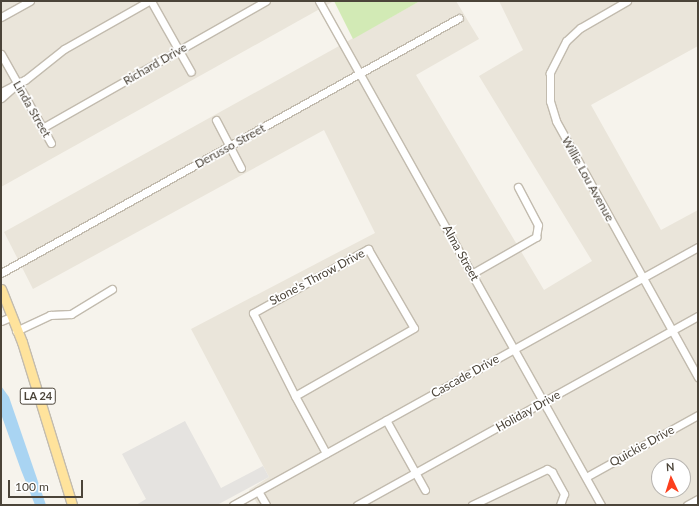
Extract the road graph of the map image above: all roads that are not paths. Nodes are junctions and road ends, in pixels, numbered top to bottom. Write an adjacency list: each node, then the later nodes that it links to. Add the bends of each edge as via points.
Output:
1 (30, 1): 6 (street)
2 (150, 1): 8 (street); 12 (street, via 58,52)
3 (266, 1): 8 (street, Richard Drive)
4 (319, 1): 11 (street, Alma Street)
5 (627, 1): 24 (street, Willie Lou Avenue, via 580,28 566,41 553,64 548,91 556,121)
6 (1, 17)
7 (459, 18): 11 (street, Derusso Street)
8 (179, 51): 10 (street); 16 (street, Richard Drive)
9 (1, 54): 12 (street, Linda Street)
10 (191, 72)
11 (360, 74): 18 (street, Derusso Street); 23 (street, Alma Street)
12 (16, 84): 13 (street); 14 (street); 16 (street, Linda Street)
13 (1, 92)
14 (1, 98)
15 (216, 120): 18 (street)
16 (44, 127): 17 (street, Linda Street)
17 (51, 143)
18 (229, 146): 19 (street); 22 (street, Derusso Street)
19 (241, 168)
20 (518, 187): 23 (street, via 538,225 536,237)
21 (698, 247): 24 (street, Cascade Drive)
22 (1, 273)
23 (472, 273): 32 (street, Alma Street)
24 (643, 278): 30 (street, Willie Lou Avenue); 32 (street, Cascade Drive)
25 (1, 289): 28 (main road, LA 24)
26 (112, 290): 31 (street, via 71,314 50,315)
27 (698, 316): 30 (street, Holiday Drive)
28 (11, 317): 29 (street); 31 (main road, LA 24)
29 (1, 321)
30 (672, 330): 33 (street, Willie Lou Avenue); 35 (street, Holiday Drive)
31 (16, 331): 45 (main road, LA 24)
32 (514, 349): 35 (street, Alma Street); 37 (street, Cascade Drive)
33 (698, 377)
34 (295, 396): 34 (street, Stone's Throw Drive, via 253,313 368,249 414,328); 38 (street, Stone's Throw Drive)
35 (544, 402): 39 (street, Holiday Drive); 40 (street, Alma Street)
36 (698, 415): 40 (street, Quickie Drive)
37 (386, 420): 38 (street, Cascade Drive); 39 (street)
38 (326, 453): 42 (street, Cascade Drive)
39 (416, 473): 41 (street); 48 (street, Holiday Drive)
40 (586, 477): 50 (street, Alma Street)
41 (425, 490)
42 (258, 491): 46 (street, Cascade Drive); 47 (street)
43 (698, 499): 51 (street)
44 (563, 502): 49 (street, via 550,470 543,470)
45 (72, 505)
46 (233, 505)
47 (266, 505)
48 (357, 505)
49 (472, 505)
50 (601, 505)
51 (687, 505)

